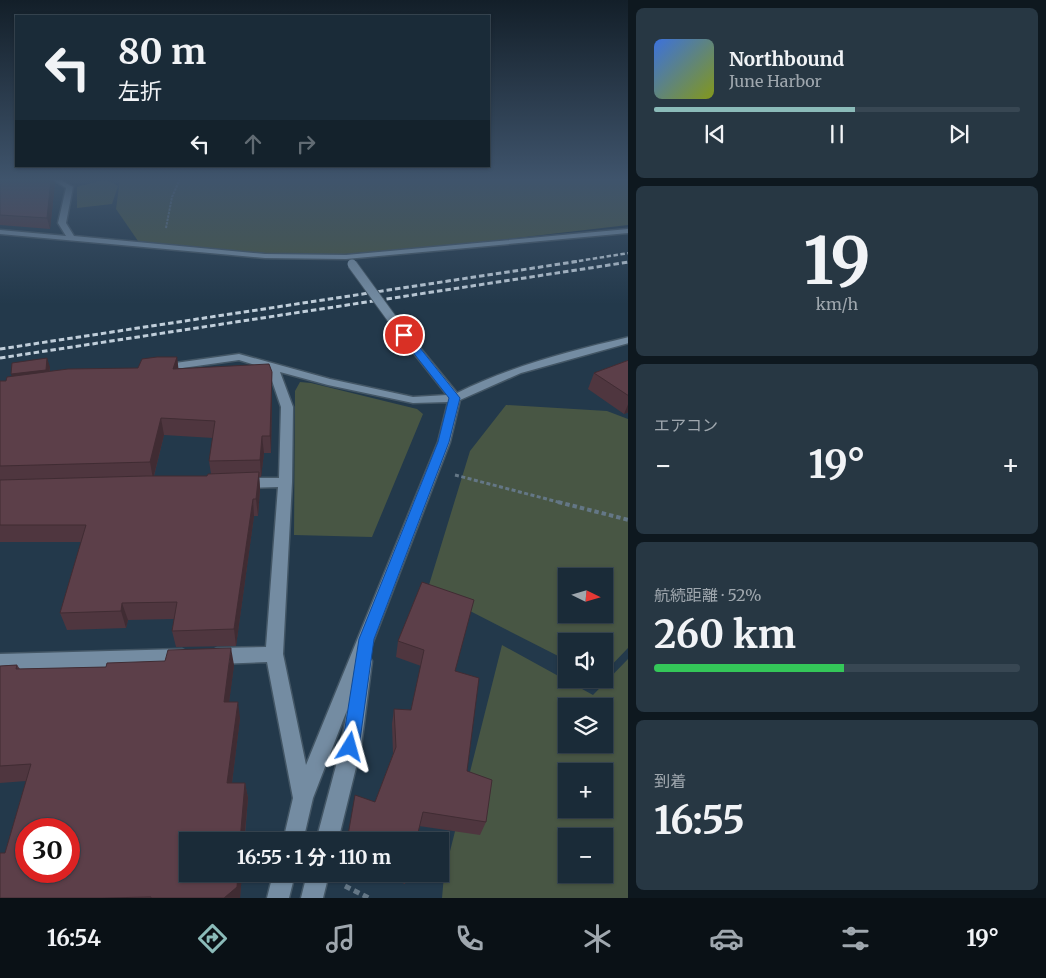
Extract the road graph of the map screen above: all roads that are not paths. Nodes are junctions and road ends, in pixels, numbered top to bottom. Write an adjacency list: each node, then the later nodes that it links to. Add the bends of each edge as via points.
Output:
1 (62, 221): 4 (street)
2 (628, 231): 5 (street)
3 (0, 232): 4 (street)
4 (71, 238): 5 (street, via 265,256)
5 (349, 260): 9 (street, bridge)
6 (628, 340): 9 (street, via 563,356 483,383)
7 (273, 367): 8 (street, via 238,357); 9 (street, via 413,400); 10 (street, via 287,407)
8 (152, 369)
9 (455, 398): 12 (street, via 444,442)
10 (285, 482): 11 (street); 13 (street)
11 (226, 484)
12 (366, 639): 15 (street); 17 (street, via 350,747)
13 (274, 654): 14 (street); 15 (street)
14 (0, 662)
15 (303, 798): 16 (street)
16 (294, 832)
17 (329, 832)
18 (282, 882): 20 (street)
19 (316, 882): 21 (street)
20 (278, 898)
21 (312, 898)

